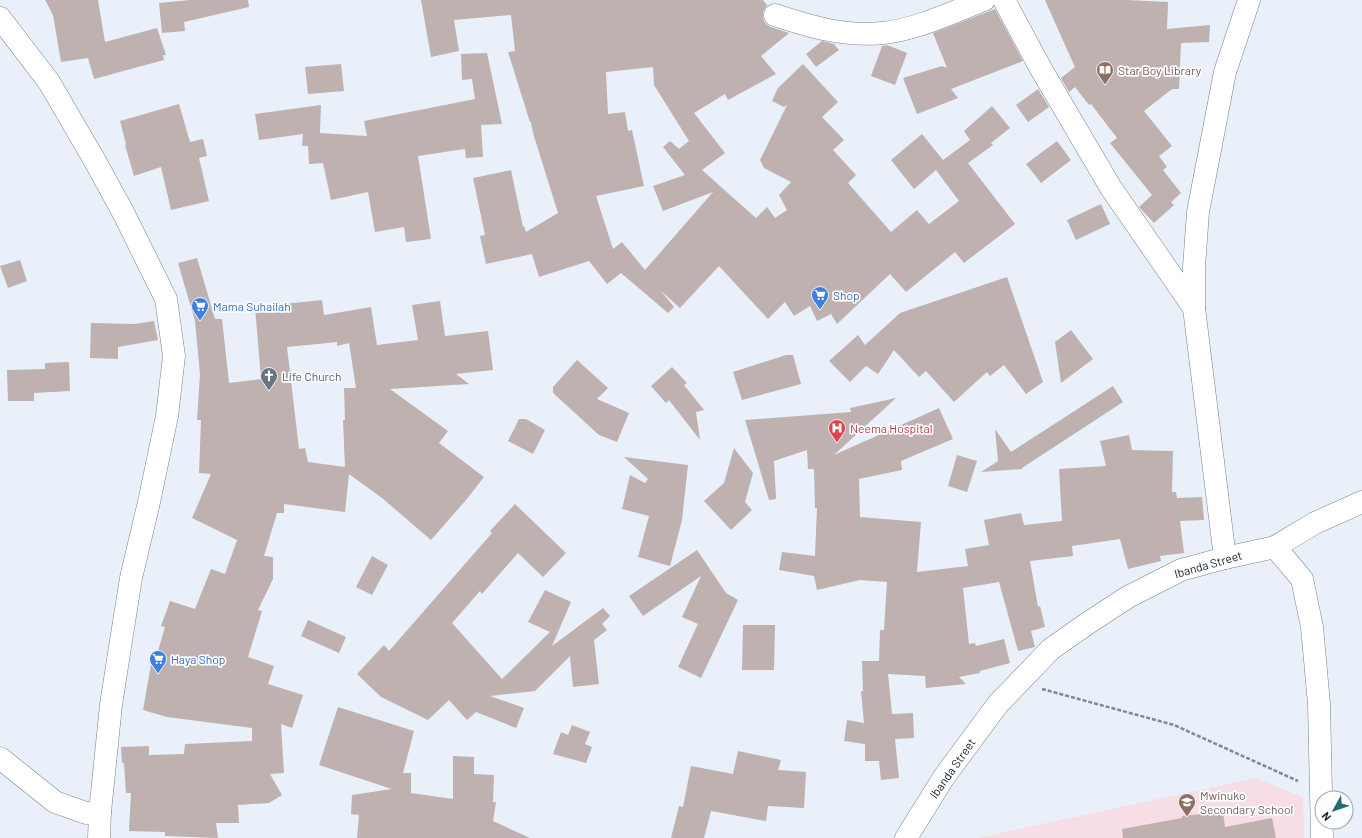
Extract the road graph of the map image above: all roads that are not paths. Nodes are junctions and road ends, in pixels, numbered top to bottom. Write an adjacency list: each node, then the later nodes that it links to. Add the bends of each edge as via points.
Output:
1 (984, 0): 4 (street, via 910,27 883,33 857,34 822,30)
2 (1004, 0): 6 (street, via 1111,188)
3 (1249, 0): 6 (street, via 1225,72 1198,212)
4 (775, 16)
5 (1, 22): 11 (street, via 49,82 124,214 166,299 174,356 167,416 150,502 131,578 111,705)
6 (1194, 308): 9 (street)
7 (1362, 502): 8 (street, Ibanda Street, via 1315,523)
8 (1275, 547): 9 (street, Ibanda Street); 14 (street, via 1302,579 1312,627 1319,704)
9 (1225, 558): 13 (street, Ibanda Street, via 1181,570 1128,597 1051,649 998,704 944,777)
10 (0, 758): 11 (street, via 55,802 86,813)
11 (100, 812): 12 (street)
12 (99, 838)
13 (906, 838)
14 (1322, 838)

